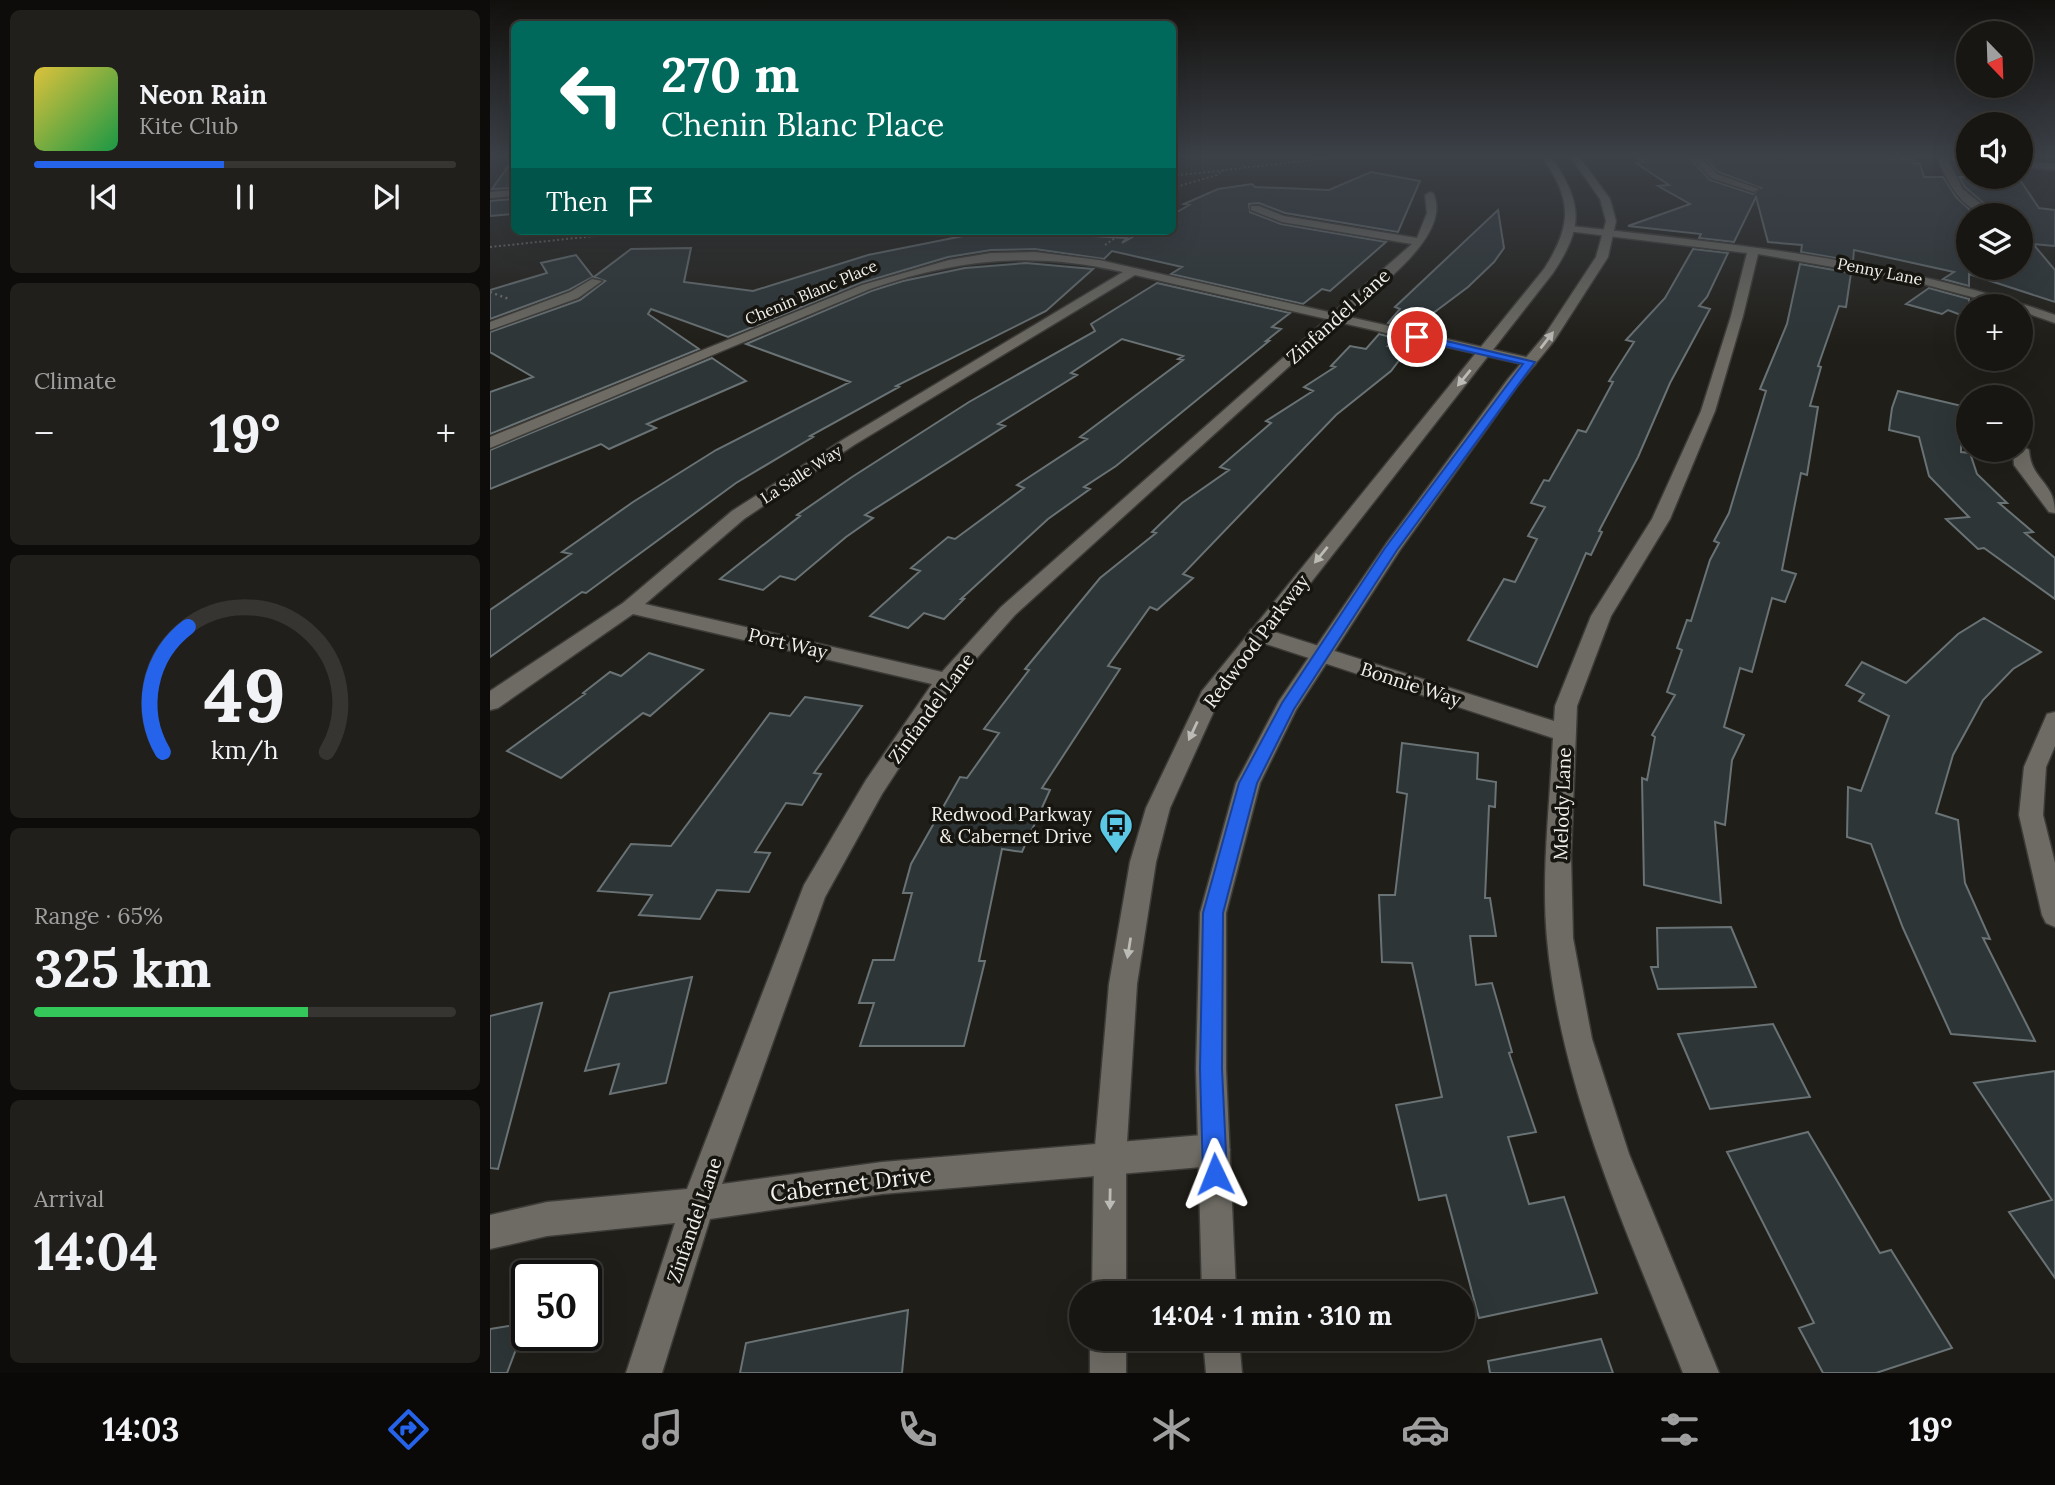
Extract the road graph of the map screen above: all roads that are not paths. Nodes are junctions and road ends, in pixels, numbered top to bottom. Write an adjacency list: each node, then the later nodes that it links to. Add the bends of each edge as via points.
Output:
1 (1282, 219): 7 (street)
2 (1431, 219): 7 (street, Zinfandel Lane)
3 (1570, 219): 5 (street)
4 (1610, 219): 6 (street)
5 (1571, 229): 6 (street, Penny Lane); 16 (street, Redwood Parkway, via 1549,271)
6 (1608, 233): 8 (street, Penny Lane); 17 (street, one-way to 6, via 1581,292 1602,257)
7 (1420, 242): 13 (street, Zinfandel Lane)
8 (1753, 251): 11 (street, Penny Lane, via 1927,279); 27 (street, Melody Lane, via 1708,411 1661,519 1601,616 1566,706)
9 (1131, 272): 13 (street, Chenin Blanc Place); 18 (street, Chenin Blanc Place, via 1037,255 928,266 866,287); 21 (street, La Salle Way, via 849,442 738,515)
10 (596, 281): 15 (street, via 575,295)
11 (1977, 294)
12 (2033, 311): 14 (street, Penny Lane)
13 (1335, 318): 16 (street, Chenin Blanc Place); 24 (street, Zinfandel Lane, via 1008,611)
14 (2055, 319)
15 (490, 326)
16 (1485, 352): 17 (street, Chenin Blanc Place); 22 (street, Redwood Parkway, one-way to 22)
17 (1530, 362): 23 (street, via 1392,548)
18 (490, 443)
19 (2022, 462): 20 (street)
20 (2055, 508)
21 (629, 607): 24 (street, Port Way); 25 (street, La Salle Way)
22 (1258, 634): 23 (street, Bonnie Way); 30 (street, Redwood Parkway, one-way to 30, via 1210,696 1158,808 1143,862 1123,984)
23 (1322, 655): 27 (street, Bonnie Way); 29 (street, via 1287,707 1248,783 1213,913)
24 (946, 680): 31 (street, Zinfandel Lane, via 874,786 813,893)
25 (490, 702)
26 (2055, 720): 28 (street, via 2035,767 2031,815)
27 (1565, 733): 40 (street, Melody Lane, via 1560,938 1577,1039 1613,1154)
28 (2055, 915)
29 (1214, 1150): 30 (street, Cabernet Drive); 34 (street)
30 (1110, 1158): 31 (street, Cabernet Drive, via 882,1178); 33 (street, Redwood Parkway, one-way to 33)
31 (698, 1205): 32 (street, Cabernet Drive, via 547,1219); 37 (street, Zinfandel Lane)
32 (490, 1232)
33 (1109, 1281)
34 (1219, 1281)
35 (1108, 1351): 38 (street)
36 (1222, 1351): 39 (street)
37 (644, 1373)
38 (1108, 1373)
39 (1224, 1373)
40 (1701, 1373)

